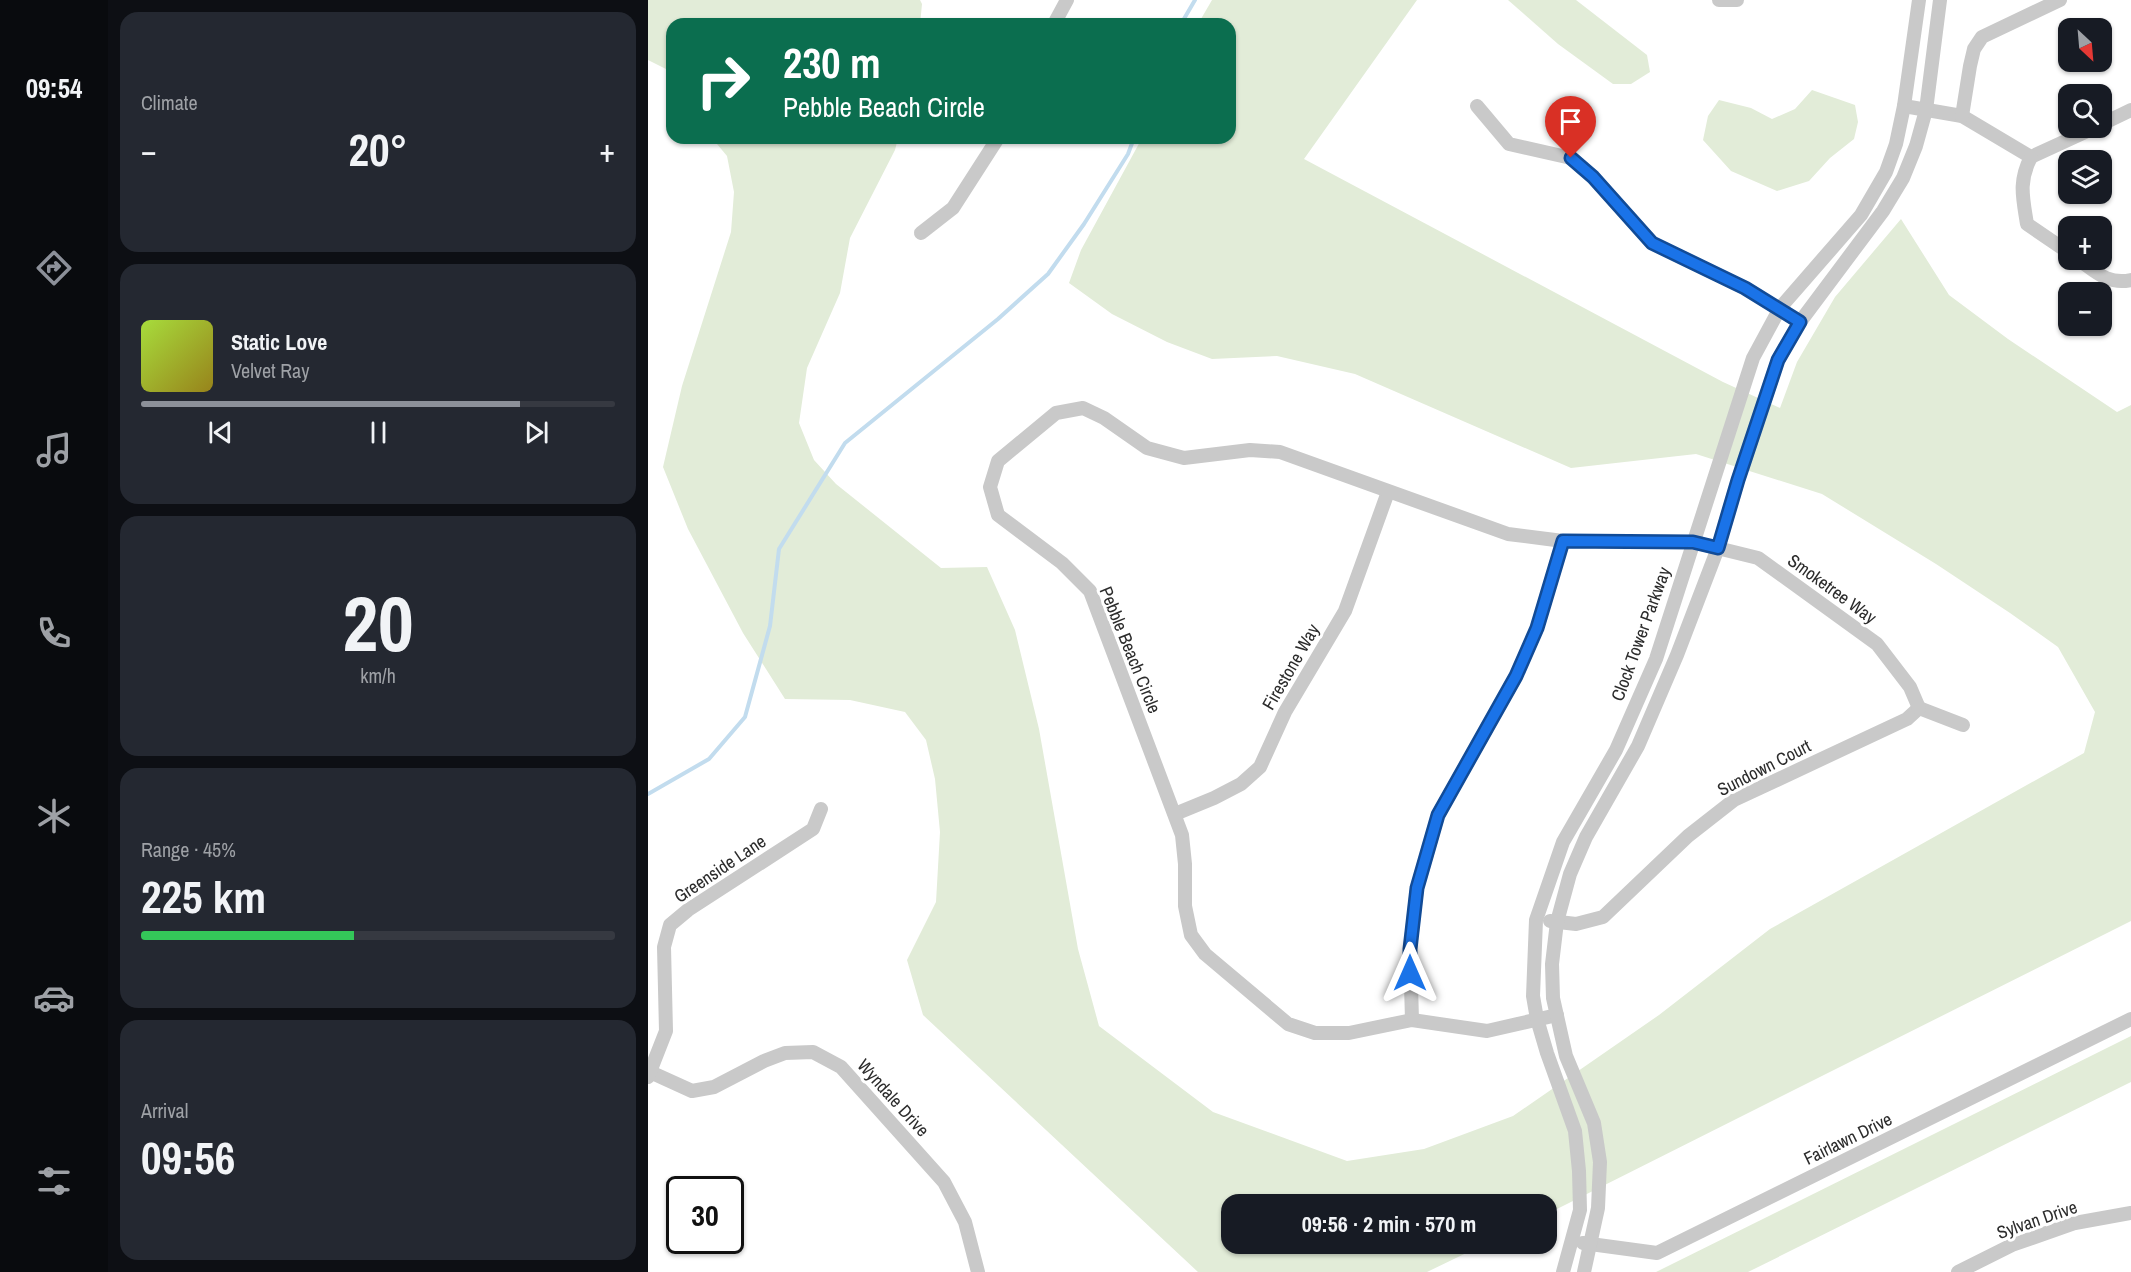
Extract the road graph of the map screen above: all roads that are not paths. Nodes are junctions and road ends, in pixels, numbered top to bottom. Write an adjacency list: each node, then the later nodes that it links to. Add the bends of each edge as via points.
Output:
1 (1719, 0): 2 (street)
2 (1737, 0)
3 (1919, 0): 9 (street, Clock Tower Parkway)
4 (1940, 0): 10 (street, Clock Tower Parkway)
5 (2060, 0): 12 (street, via 1982,37 1974,49)
6 (1063, 1): 7 (street)
7 (1056, 18)
8 (1477, 106): 21 (street, via 1509,144 1571,158 1652,243)
9 (1904, 106): 10 (street); 21 (street, Clock Tower Parkway, via 1886,172 1861,215)
10 (1926, 110): 12 (street); 22 (street, Clock Tower Parkway, via 1903,178)
11 (2131, 110): 13 (street)
12 (1962, 116): 16 (street)
13 (2112, 119)
14 (2072, 138): 16 (street)
15 (994, 144): 17 (street, via 953,208)
16 (2031, 157): 18 (street, via 2024,172 2022,192 2027,224)
17 (921, 233)
18 (2058, 245)
19 (2094, 270): 20 (street, via 2117,282)
20 (2131, 280)
21 (1780, 308): 22 (street); 25 (street, Clock Tower Parkway, via 1753,358)
22 (1800, 322): 26 (street, Clock Tower Parkway, via 1778,360)
23 (1388, 492): 24 (street, Pebble Beach Circle, via 1508,534); 30 (street, Firestone Way, via 1345,611 1285,712 1260,767 1241,784); 30 (street, Pebble Beach Circle, via 1281,452 1250,450 1184,458 1147,447 1083,408 1056,413 998,461 990,487 998,515 1062,563 1090,591)
24 (1563, 541): 25 (street, Pebble Beach Circle); 36 (street, via 1537,628 1516,676 1438,815 1416,898 1410,949)
25 (1693, 542): 26 (street, Smoketree Way); 31 (street, Clock Tower Parkway, via 1656,659 1616,750 1563,842)
26 (1718, 548): 27 (street, Smoketree Way, via 1758,558 1876,644 1910,687); 32 (street, Clock Tower Parkway, via 1638,746 1586,837 1570,874)
27 (1919, 708): 28 (street); 32 (street, Sundown Court, via 1907,719 1734,800 1688,836 1603,917 1575,924)
28 (1963, 724)
29 (821, 809): 37 (street, Greenside Lane, via 813,829 688,910 670,926 664,947 666,1031)
30 (1175, 814): 36 (street, Pebble Beach Circle, via 1182,835 1185,906 1191,935 1205,954 1288,1024 1315,1033 1349,1033)
31 (1536, 920): 32 (street, Sundown Court); 34 (street, Clock Tower Parkway, via 1533,996)
32 (1557, 922): 33 (street, Clock Tower Parkway, via 1551,964)
33 (1557, 1015): 34 (street, Pebble Beach Circle); 40 (street, Clock Tower Parkway, via 1566,1056 1594,1123 1600,1162)
34 (1537, 1019): 36 (street, Pebble Beach Circle, via 1487,1031); 39 (street, Clock Tower Parkway, via 1575,1131 1580,1210)
35 (2131, 1019): 40 (street, Fairlawn Drive, via 1657,1253)
36 (1412, 1020)
37 (649, 1074): 41 (street, Wyndale Drive, via 692,1091 714,1088 785,1053 813,1052 841,1067 944,1182 965,1222)
38 (2131, 1213): 44 (street, Sylvan Drive, via 2075,1222 2012,1245)
39 (1572, 1242): 40 (street, Fairlawn Drive); 42 (street, Clock Tower Parkway)
40 (1591, 1245): 43 (street, Clock Tower Parkway)
41 (978, 1272)
42 (1563, 1272)
43 (1584, 1272)
44 (1958, 1272)

